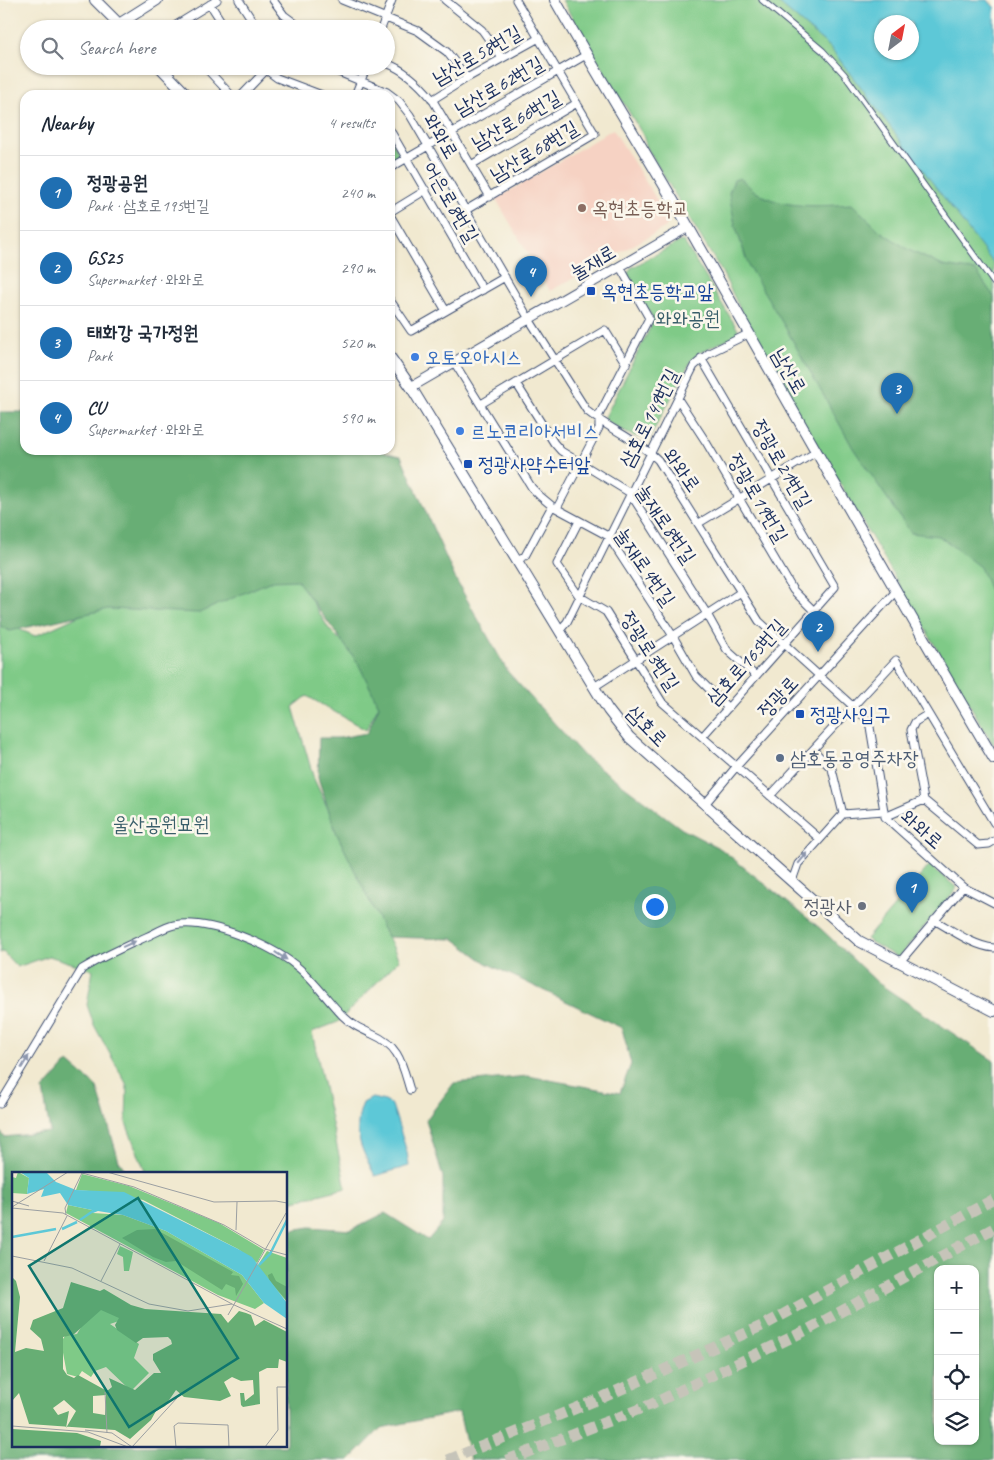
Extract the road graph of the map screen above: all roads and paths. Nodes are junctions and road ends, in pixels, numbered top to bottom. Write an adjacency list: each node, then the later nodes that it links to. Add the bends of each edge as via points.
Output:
1 (95, 0): 14 (main road)
2 (157, 0): 15 (main road)
3 (217, 0): 12 (street)
4 (239, 0): 18 (street)
5 (273, 0): 19 (street)
6 (342, 0): 13 (street)
7 (392, 0): 13 (street)
8 (444, 0): 24 (street, via 482,30)
9 (516, 0): 22 (street)
10 (554, 0): 23 (main road, 남산로)
11 (762, 0): 58 (street, via 823,51 844,74)
12 (210, 4): 16 (street); 17 (street)
13 (385, 18): 20 (street)
14 (114, 20)
15 (130, 20)
16 (187, 20)
17 (220, 20)
18 (252, 20)
19 (291, 20)
20 (390, 20)
21 (395, 22): 33 (street, via 427,37 451,57)
22 (539, 38): 24 (street, 남산로58번길); 26 (street)
23 (586, 55): 26 (street, 남산로62번길); 55 (main road, 남산로)
24 (502, 58): 33 (street, 남산로58번길)
25 (395, 67): 42 (street, via 409,75)
26 (558, 71): 43 (street); 44 (street, 남산로62번길)
27 (168, 75): 35 (main road)
28 (212, 75): 36 (street)
29 (260, 75): 37 (street)
30 (274, 75): 38 (street)
31 (346, 75): 34 (street, 와와로)
32 (363, 75): 34 (street)
33 (467, 78): 42 (street, 남산로58번길)
34 (361, 81): 39 (street); 40 (street, 와와로)
35 (182, 90)
36 (226, 90)
37 (246, 90)
38 (309, 90)
39 (357, 90)
40 (382, 90)
41 (395, 98): 46 (street, 와와로, via 410,115)
42 (432, 100): 44 (street)
43 (577, 103): 49 (street, 남산로66번길); 51 (street, 남산로68번길, via 596,134)
44 (452, 132): 46 (street, 남산로62번길); 49 (street)
45 (395, 138): 47 (street, 어은로8번길)
46 (428, 146): 47 (street, 남산로62번길); 52 (street, 와와로)
47 (407, 158): 48 (street, 남산로62번길); 50 (street, 어은로8번길)
48 (395, 165)
49 (472, 165): 51 (street)
50 (426, 190): 53 (street); 59 (street, 어은로8번길)
51 (490, 197): 52 (street, 남산로68번길)
52 (466, 210): 57 (street, 와와로)
53 (395, 211)
54 (395, 223): 61 (street)
55 (688, 228): 56 (street, 눌재로); 63 (main road, 남산로)
56 (620, 267): 62 (street, 눌재로); 68 (street, via 649,318)
57 (505, 277): 59 (street); 62 (street, 와와로)
58 (994, 283)
59 (483, 290): 61 (street)
60 (395, 307): 61 (street, via 411,331)
61 (446, 311)
62 (530, 319): 65 (street, 와와로); 66 (street, 눌재로)
63 (748, 334): 64 (street, 삼호로149번길); 75 (main road, 남산로)
64 (701, 358): 71 (street, 삼호로149번길); 77 (street, 정광로21번길)
65 (555, 360): 68 (street, via 606,330); 69 (street); 73 (street, 와와로, via 584,408)
66 (454, 362): 70 (street, 눌재로); 72 (street, 눌재로4번길)
67 (395, 364): 70 (main road, 삼호로)
68 (626, 364): 73 (street)
69 (516, 383): 72 (street); 76 (street, 눌재로8번길, via 554,443)
70 (411, 387): 84 (main road, 삼호로)
71 (678, 398): 74 (street, 삼호로149번길); 79 (street, 정광로19번길)
72 (481, 404): 80 (street, 눌재로4번길, via 532,488)
73 (598, 420): 74 (street, 와와로); 76 (street, via 599,428)
74 (650, 452): 78 (street, 삼호로149번길); 82 (street, 와와로)
75 (816, 452): 77 (street); 86 (main road, 남산로)
76 (580, 463): 78 (street, 눌재로8번길); 80 (street)
77 (772, 479): 79 (street); 85 (street, 정광로21번길)
78 (630, 493): 83 (street, 삼호로149번길); 90 (street, 눌재로8번길)
79 (740, 498): 82 (street); 89 (street, 정광로19번길, via 793,590)
80 (554, 507): 81 (street, 눌재로4번길); 84 (street, via 525,556)
81 (579, 521): 83 (street, 눌재로4번길); 88 (street, via 557,564)
82 (699, 523): 87 (street, 와와로)
83 (608, 536): 88 (street, 삼호로149번길); 92 (street, 눌재로4번길)
84 (516, 560): 91 (main road, 삼호로)
85 (835, 587): 89 (street, 삼호로165번길)
86 (897, 590): 95 (street, 정광로); 103 (main road, 남산로)
87 (741, 592): 90 (street); 93 (street, 와와로, via 759,621)
88 (579, 596): 91 (street, 삼호로149번길); 94 (street, 정광로3번길, via 606,612)
89 (814, 611): 93 (street, 삼호로165번길)
90 (706, 614): 92 (street); 96 (street, 눌재로8번길, via 727,650)
91 (560, 630): 97 (main road, 삼호로)
92 (673, 636): 94 (street); 99 (street, 눌재로4번길, via 696,676)
93 (784, 644): 95 (street, 와와로); 96 (street, 삼호로165번길)
94 (636, 659): 97 (street); 101 (street, 정광로3번길, via 662,702)
95 (820, 675): 98 (street, 와와로); 104 (street, 정광로)
96 (756, 676): 99 (street, 삼호로165번길)
97 (594, 686): 107 (main road, 삼호로, via 629,737)
98 (854, 706): 100 (street, via 896,660); 102 (street); 109 (street, 와와로, via 869,721)
99 (728, 708): 101 (street, 삼호로165번길)
100 (928, 714): 106 (street, via 915,722 910,730); 110 (street)
101 (702, 737): 104 (street, 정광로3번길)
102 (813, 750): 105 (street); 108 (street, via 832,769)
103 (994, 759)
104 (736, 767): 105 (street, 정광로3번길); 107 (street, 정광로)
105 (770, 796): 111 (street, 정광로3번길)
106 (924, 800): 109 (street); 112 (street, via 978,845)
107 (704, 804): 113 (main road, 삼호로)
108 (843, 814): 109 (street); 111 (street)
109 (884, 814): 114 (street, 와와로)
110 (994, 823)
111 (820, 839): 113 (street, one-way to 111, via 798,864)
112 (994, 841)
113 (792, 881): 118 (main road, 삼호로, via 859,941)
114 (963, 887): 115 (street, 와와로); 116 (street)
115 (994, 903)
116 (934, 920): 117 (street, via 967,939); 118 (street)
117 (994, 948)
118 (898, 963): 119 (main road, 삼호로)
119 (994, 1011)
120 (410, 1090): 121 (street, one-way to 120, via 82,969 99,958 173,925 195,923 222,929 278,953 300,969 357,1028 392,1045 400,1058)
121 (0, 1104)

